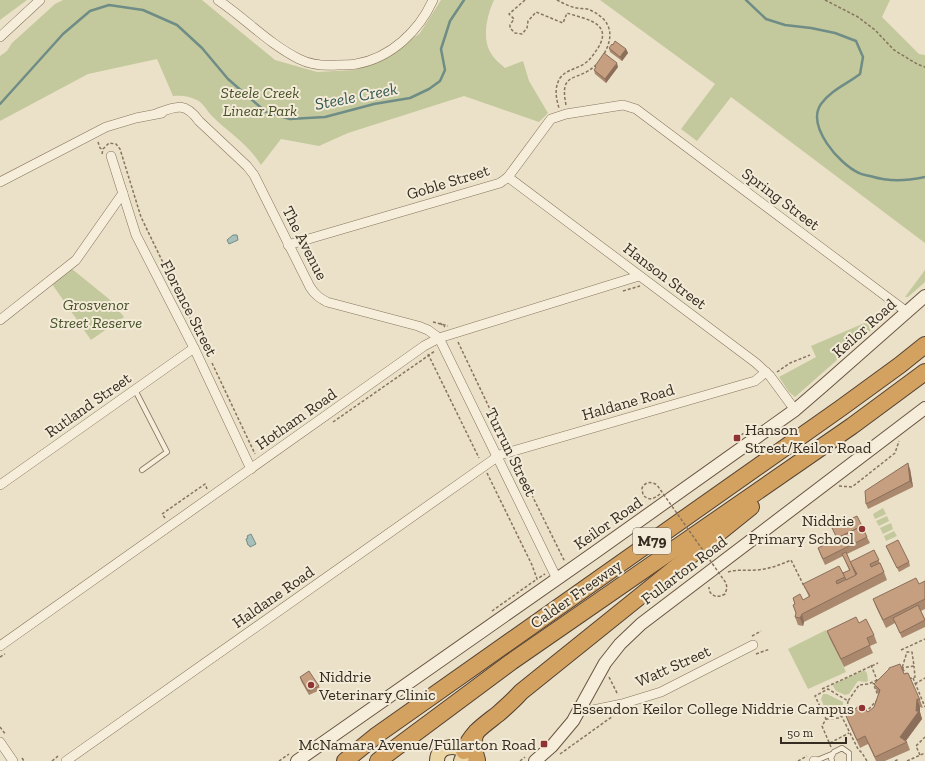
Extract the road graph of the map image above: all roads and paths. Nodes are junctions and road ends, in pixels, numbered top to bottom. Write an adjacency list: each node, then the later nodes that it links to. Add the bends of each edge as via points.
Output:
1 (40, 0): 7 (street)
2 (218, 0): 3 (street, via 275,46 301,60 325,66 356,64 380,56 397,46 413,32)
3 (433, 0)
4 (525, 0): 13 (path, via 509,14 514,19 510,28 515,33 522,34 525,31 528,21 536,12 563,23 567,13 591,20 602,31 601,43 593,56 564,74 558,82 556,95)
5 (557, 0): 8 (path, via 576,8 592,10 609,26 610,38)
6 (825, 0): 10 (path, via 858,17 894,50)
7 (0, 37)
8 (603, 56)
9 (597, 64): 11 (path, via 584,74 566,82 564,93)
10 (925, 68)
11 (567, 110)
12 (636, 110): 17 (street, Goble Street, via 623,105 566,114 551,119); 23 (street, Spring Street)
13 (560, 112)
14 (98, 142): 15 (path)
15 (102, 150): 16 (path); 16 (path); 25 (path, via 109,143 116,144 120,149 141,217)
16 (108, 158): 19 (street, Florence Street)
17 (508, 177): 20 (street, Goble Street, via 491,186); 21 (street, Hanson Street)
18 (0, 182): 20 (street, The Avenue, via 106,128 175,106 186,108 254,175)
19 (123, 193): 24 (street, via 76,260); 29 (street, Florence Street, via 136,235)
20 (288, 245): 26 (street, The Avenue, via 310,287 320,298 418,326)
21 (639, 276): 26 (street, Hotham Road); 33 (street, Hanson Street)
22 (925, 296): 23 (main road, Keilor Road)
23 (907, 312): 36 (main road, Keilor Road)
24 (0, 320)
25 (198, 334)
26 (439, 338): 28 (street, Hotham Road); 40 (street, Turrun Street)
27 (925, 344): 85 (highway, Calder Freeway / M79, via 841,408)
28 (425, 346): 42 (path, via 480,459); 43 (street, Hotham Road)
29 (194, 348): 34 (street, Rutland Street); 43 (street, Florence Street)
30 (810, 355): 33 (path)
31 (212, 362): 39 (path)
32 (925, 372): 37 (highway, Calder Freeway / M79)
33 (768, 374): 36 (street, Hanson Street); 40 (street, Haldane Road)
34 (135, 390): 44 (lane, via 167,452); 45 (street, Rutland Street)
35 (925, 408): 77 (main road, Fullarton Road, via 641,624 614,650)
36 (795, 410): 50 (main road, Keilor Road)
37 (852, 426): 92 (highway, via 483,724 468,741); 98 (highway, Calder Freeway / M79, via 511,662)
38 (900, 438): 46 (path, via 895,453 871,472 850,488)
39 (256, 456)
40 (496, 457): 42 (street, Haldane Road); 50 (street, Turrun Street)
41 (514, 458): 48 (path)
42 (486, 465): 50 (path, via 489,470 487,473 537,579 544,574); 94 (street, Haldane Road)
43 (251, 468): 56 (street, Hotham Road)
44 (142, 470)
45 (0, 486)
46 (836, 487)
47 (660, 494): 51 (path, bridge, via 648,498 643,495 642,488 648,483 657,485 727,588 725,594 719,597 712,595)
48 (567, 566)
49 (722, 569): 52 (path, via 716,575 733,570 756,571 791,560)
50 (555, 576): 95 (main road, Keilor Road)
51 (709, 587)
52 (806, 589)
53 (762, 631): 55 (path)
54 (925, 639): 57 (path)
55 (750, 642): 77 (street, Watt Street, via 661,692 593,710)
56 (0, 646)
57 (901, 650)
58 (878, 663): 59 (path)
59 (871, 665): 65 (path); 69 (path)
60 (914, 666): 61 (path); 61 (path, via 912,652 909,651); 67 (path, via 915,677)
61 (902, 668): 62 (path); 67 (path, via 908,678)
62 (896, 671)
63 (607, 672): 73 (path, via 617,695)
64 (845, 673): 65 (path)
65 (847, 677): 72 (path)
66 (883, 677): 69 (path)
67 (912, 678): 71 (path)
68 (925, 678): 71 (path)
69 (877, 680): 70 (path)
70 (872, 682): 76 (path, via 859,685); 80 (path, via 879,698 868,710)
71 (915, 684): 75 (path)
72 (822, 689)
73 (623, 694)
74 (925, 698): 75 (path)
75 (921, 700): 78 (path)
76 (848, 701): 79 (path); 83 (path, via 828,689 815,696)
77 (581, 705): 100 (main road, Fullarton Road, via 573,721)
78 (925, 707)
79 (847, 708): 81 (path); 82 (path)
80 (862, 711)
81 (857, 712)
82 (842, 715): 83 (path, via 839,718); 84 (path)
83 (826, 719): 88 (path, via 822,726)
84 (850, 732): 88 (path); 104 (path)
85 (377, 735): 96 (highway); 97 (highway, Calder Freeway / M79)
86 (925, 737): 91 (path, via 916,746)
87 (0, 742): 93 (street)
88 (830, 743): 89 (path)
89 (833, 753): 101 (lane); 102 (lane); 103 (lane, via 839,748 844,749 849,753)
90 (925, 753): 91 (path)
91 (920, 755): 107 (path)
92 (469, 757): 99 (main road, via 456,747 447,747 438,754)
93 (13, 761)
94 (66, 761)
95 (297, 761)
96 (336, 761)
97 (345, 761)
98 (378, 761)
99 (437, 761)
100 (535, 761)
101 (814, 761)
102 (832, 761)
103 (849, 761)
104 (867, 761)
105 (895, 761): 106 (path)
106 (898, 761)
107 (907, 761)

